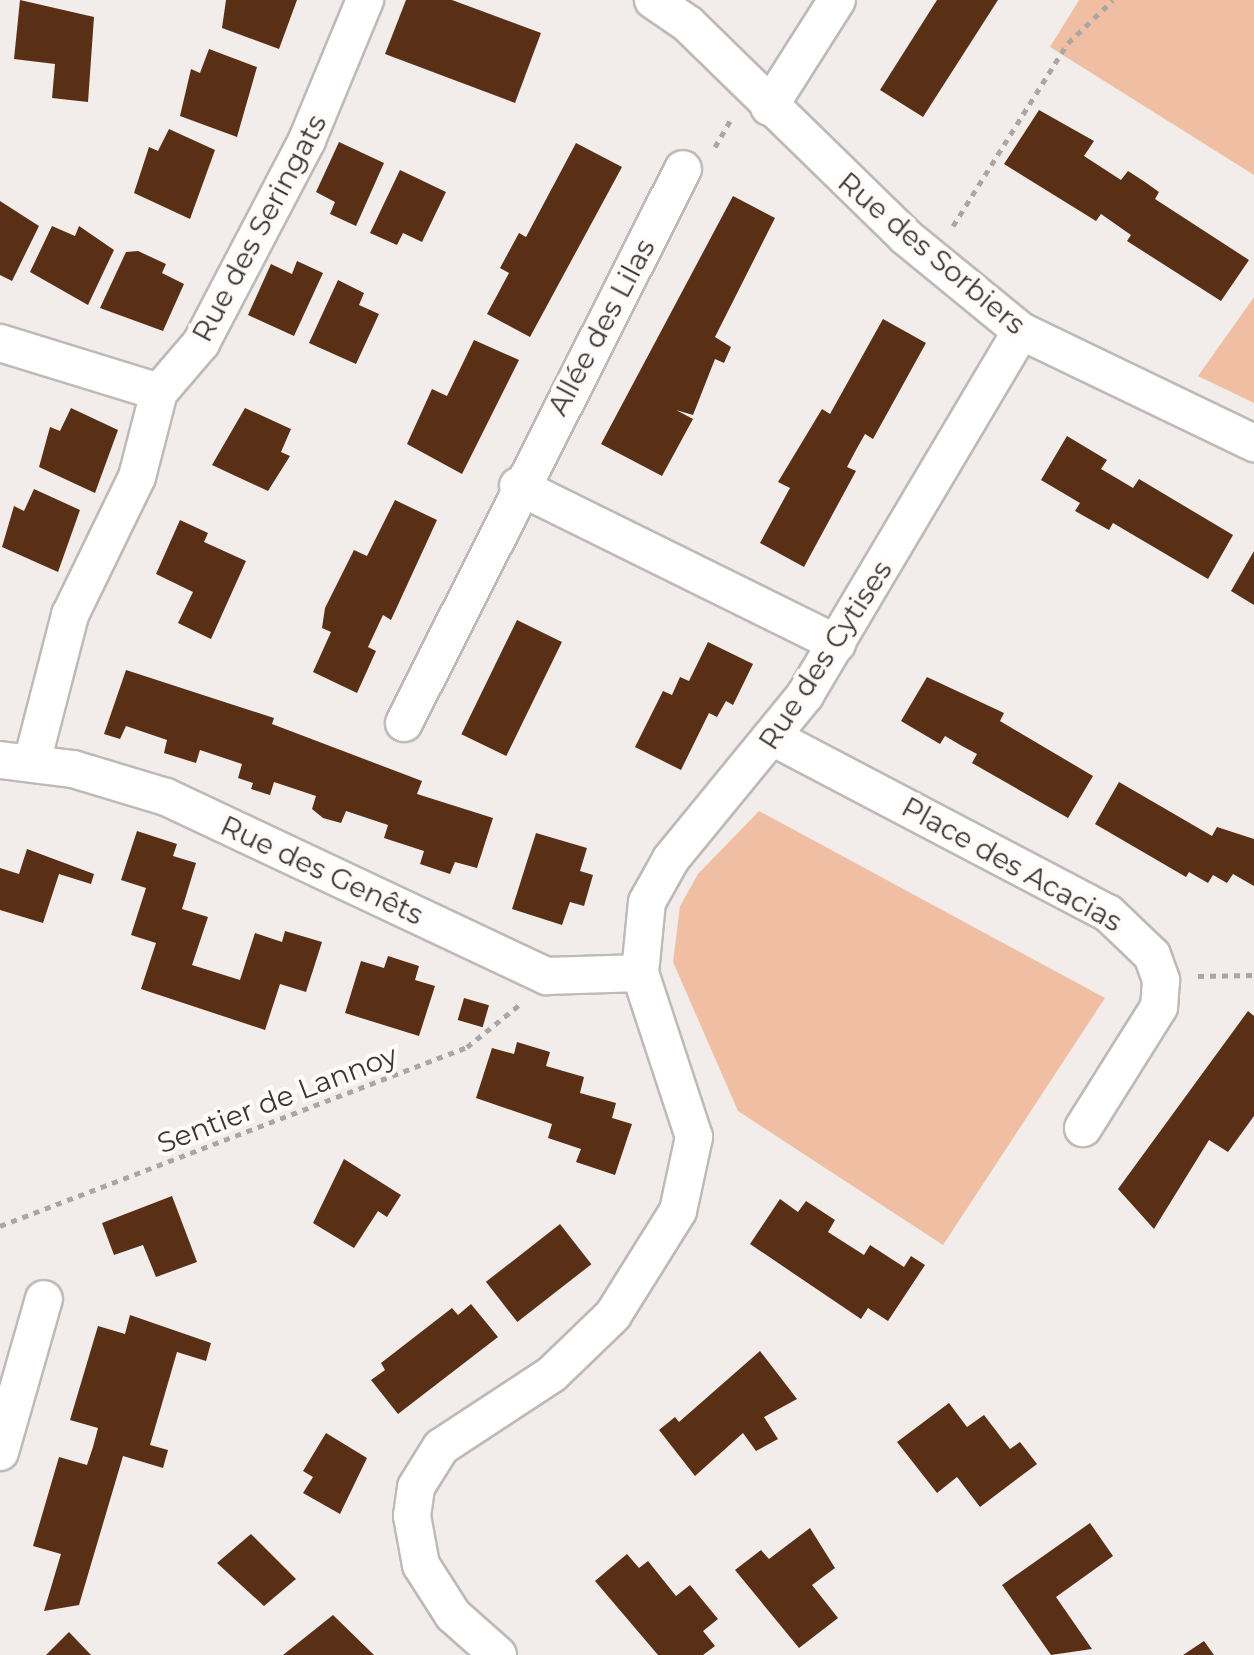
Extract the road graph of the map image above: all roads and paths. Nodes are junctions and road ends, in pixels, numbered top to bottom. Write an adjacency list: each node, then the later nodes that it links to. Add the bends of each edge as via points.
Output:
1 (365, 0): 10 (street, Rue des Seringats, via 307,140 201,343)
2 (653, 0): 5 (street, Rue des Sorbiers)
3 (837, 0): 5 (street)
4 (1113, 0): 7 (path, via 1068,43)
5 (769, 107): 6 (path, via 734,115 701,170); 7 (street, Rue des Sorbiers)
6 (683, 169): 12 (street, Allée des Lilas)
7 (933, 259): 8 (street, Rue des Sorbiers)
8 (1021, 331): 11 (street, Rue des Sorbiers); 13 (street, Rue des Cytises)
9 (0, 343): 10 (street)
10 (159, 392): 16 (street, Rue des Seringats, via 137,477 70,615)
11 (1254, 443)
12 (518, 486): 13 (street); 14 (street, Allée des Lilas)
13 (837, 644): 15 (street, Rue des Cytises)
14 (404, 723)
15 (774, 738): 17 (street, Rue des Cytises, via 658,879 639,930); 20 (street, Place des Acacias, via 1108,913 1152,955)
16 (16, 761): 19 (street, Rue des Genêts, via 166,797)
17 (640, 973): 19 (street, Rue des Genêts); 25 (street, Rue des Cytises, via 694,1137 678,1211 613,1315 552,1374 441,1447 416,1487 412,1516 421,1565 453,1615)
18 (1254, 975): 20 (path)
19 (547, 976): 22 (path, Sentier de Lannoy, via 467,1047)
20 (1161, 980): 21 (street, via 1148,1032)
21 (1083, 1128)
22 (0, 1226)
23 (44, 1299): 24 (street)
24 (0, 1452)
25 (498, 1655)

